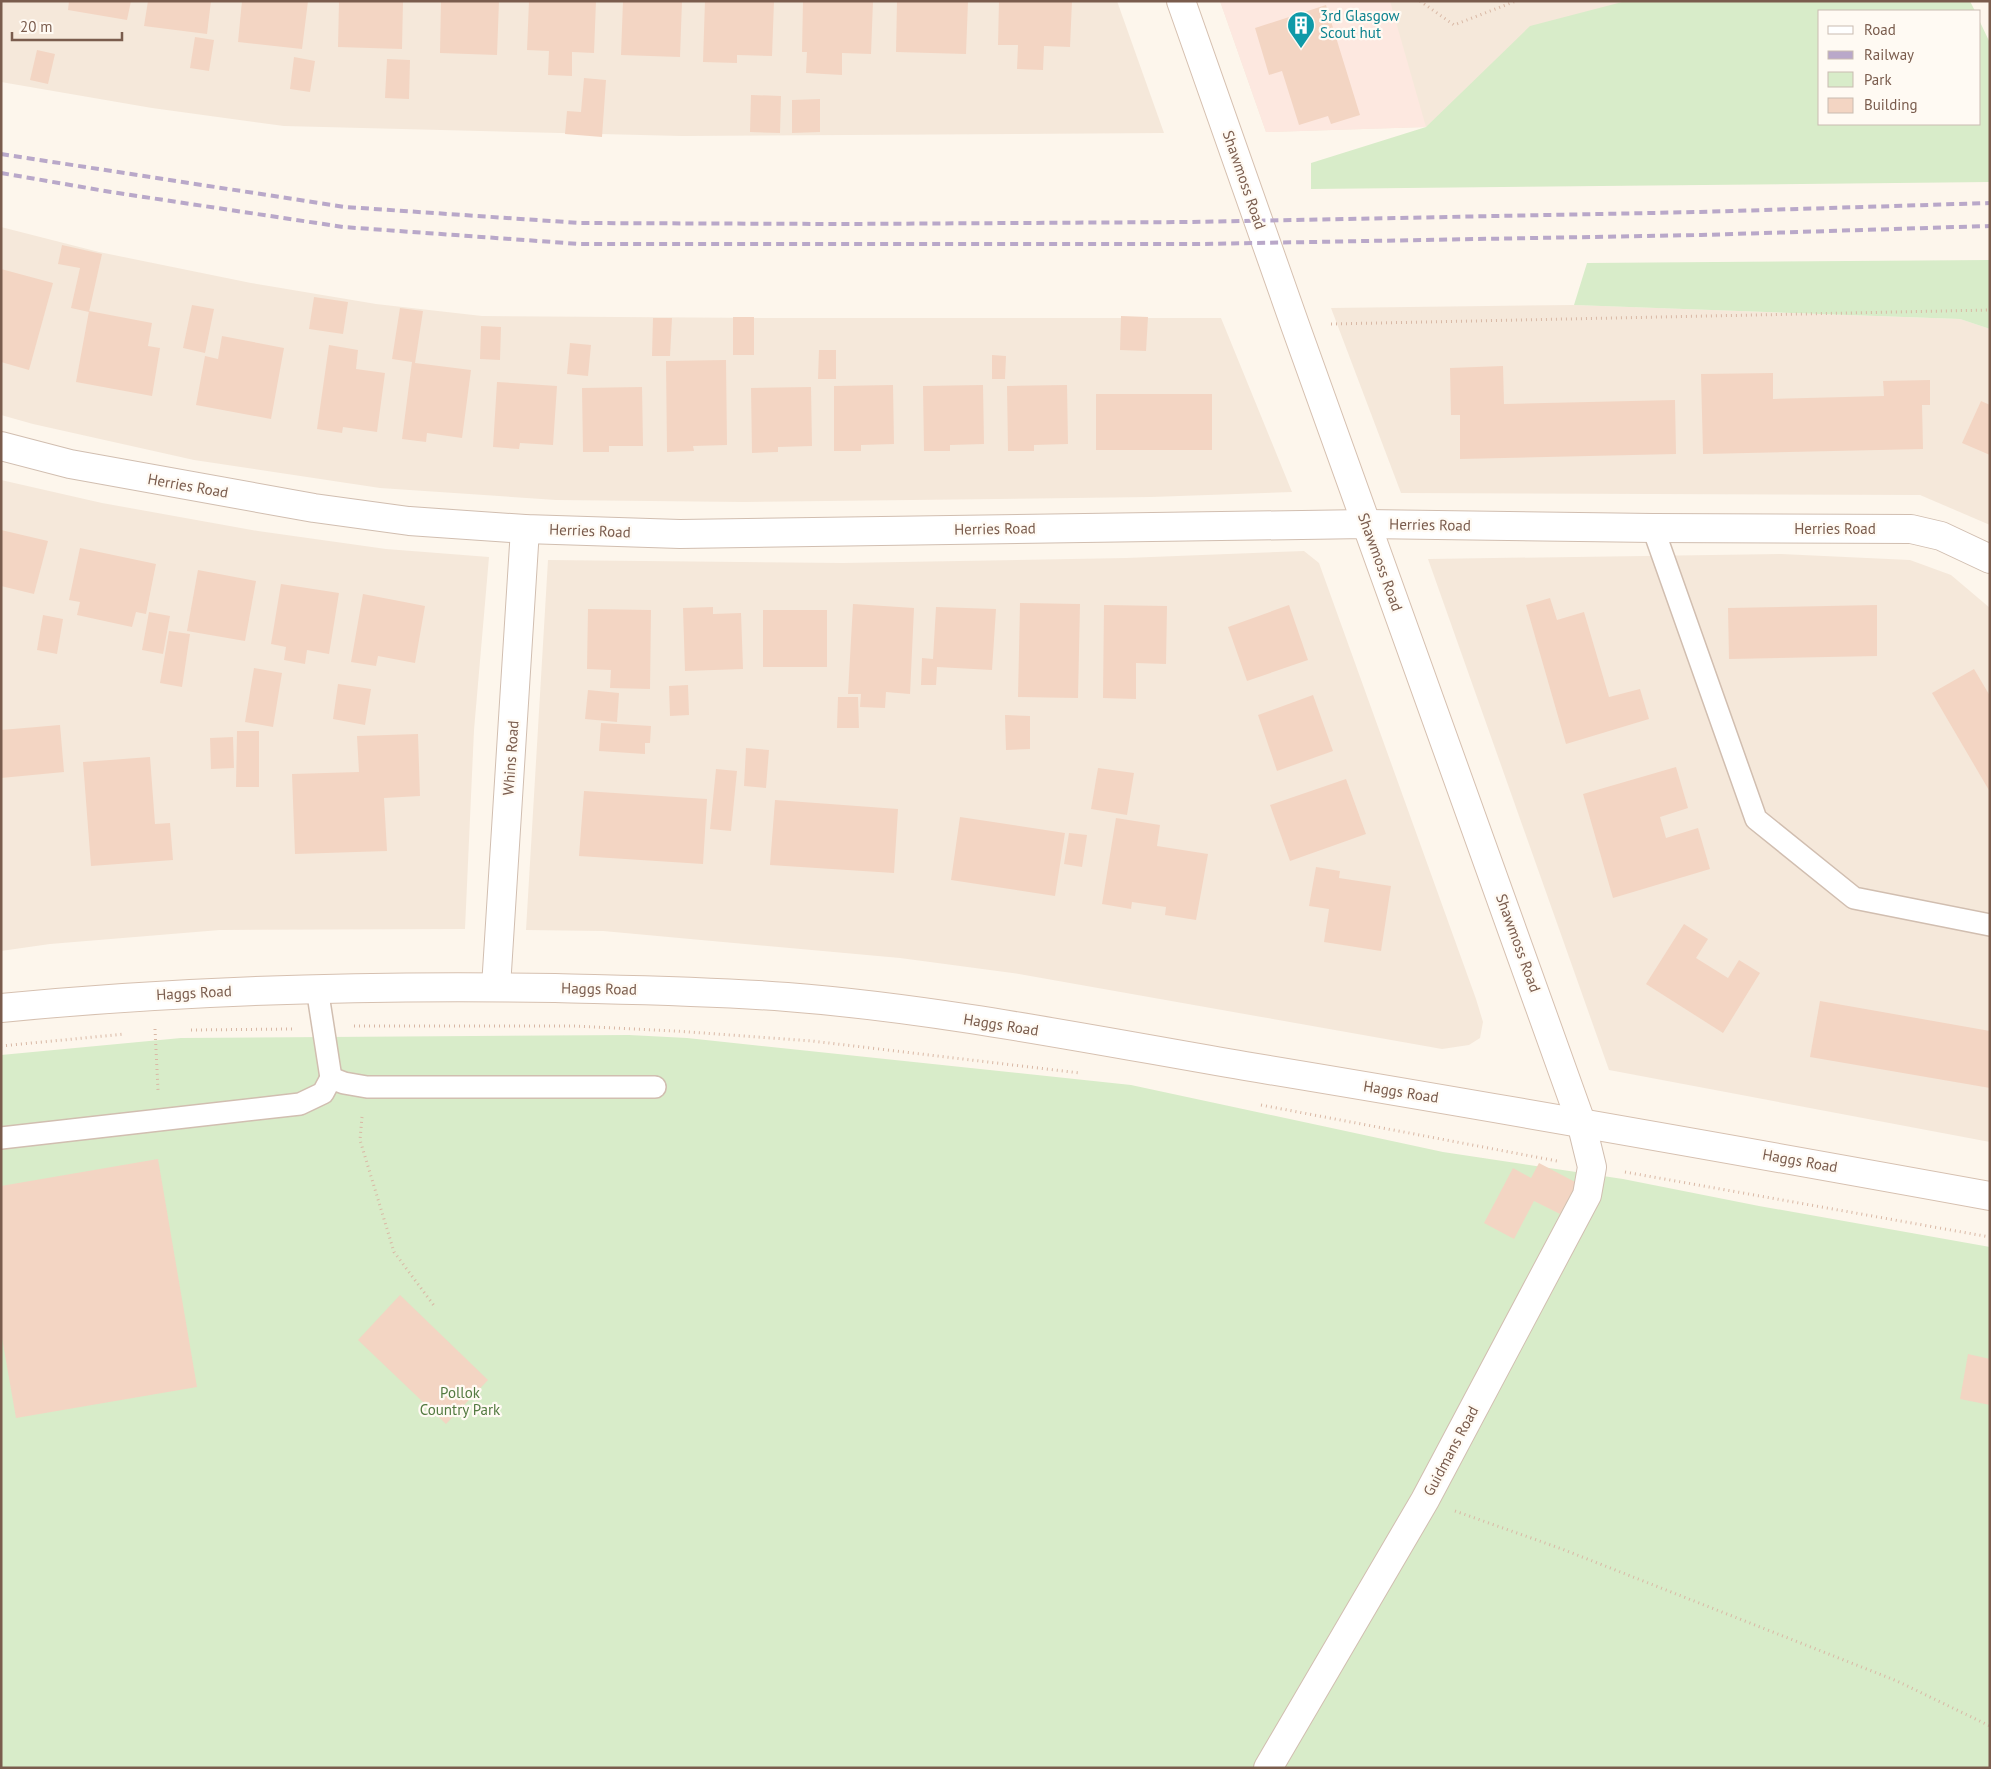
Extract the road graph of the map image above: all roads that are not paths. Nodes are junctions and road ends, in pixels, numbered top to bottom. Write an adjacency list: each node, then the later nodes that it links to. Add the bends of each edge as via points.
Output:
1 (1181, 1): 3 (street, Shawmoss Road)
2 (1, 446): 5 (street, Herries Road, via 70,464 314,508 409,521)
3 (1366, 524): 4 (street, Herries Road); 5 (street, Herries Road, via 680,534); 13 (street, Shawmoss Road)
4 (1653, 528): 6 (street, Herries Road, via 1911,530 1941,536); 7 (lane, via 1756,819 1854,898)
5 (525, 529): 8 (street, Whins Road)
6 (1990, 559)
7 (1990, 926)
8 (496, 987): 9 (street, Haggs Road); 13 (street, Haggs Road, via 789,997 887,1009 983,1022)
9 (317, 988): 10 (street, Haggs Road, via 153,995); 11 (lane)
10 (1, 1008)
11 (331, 1078): 12 (lane, via 367,1087); 14 (lane, via 323,1092 300,1104)
12 (655, 1088)
13 (1581, 1122): 15 (street, Haggs Road); 16 (street, Guidmans Road, via 1592,1167 1588,1195 1425,1500)
14 (1, 1138)
15 (1990, 1196)
16 (1268, 1768)

